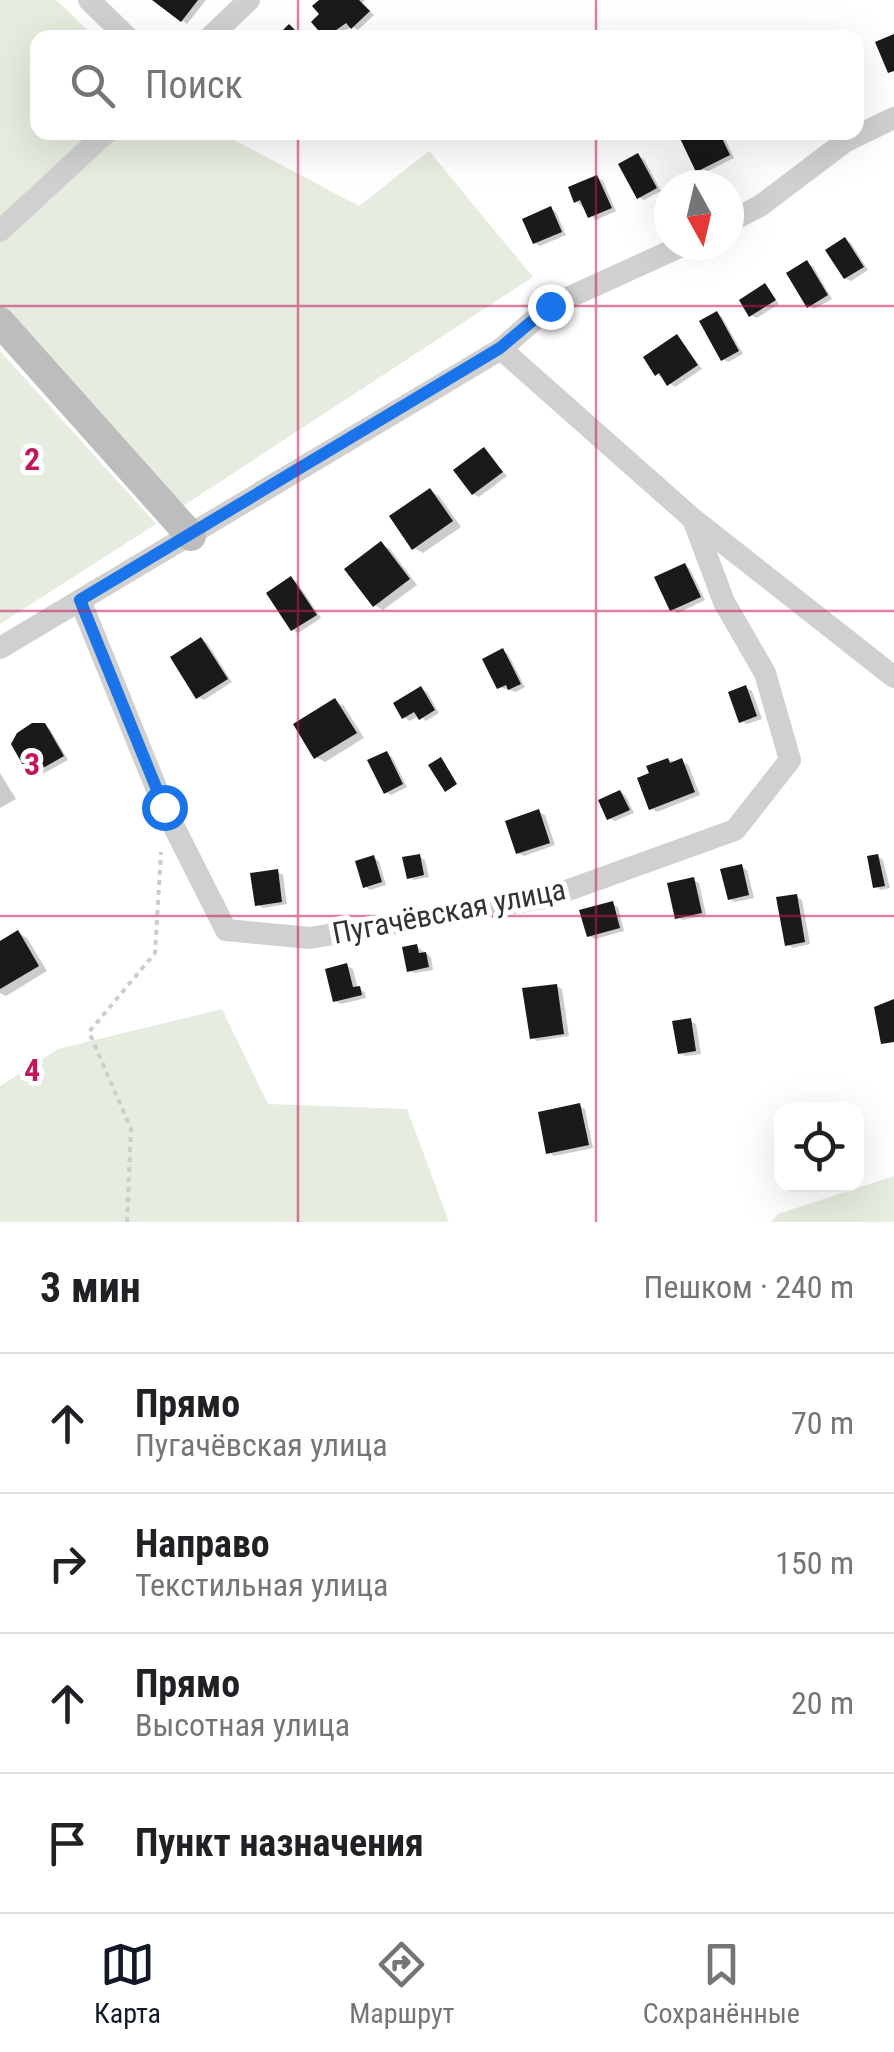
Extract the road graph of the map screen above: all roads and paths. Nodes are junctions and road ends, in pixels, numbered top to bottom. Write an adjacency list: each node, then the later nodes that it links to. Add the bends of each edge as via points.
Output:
1 (89, 0): 3 (street)
2 (249, 0): 4 (street)
3 (120, 30)
4 (217, 30)
5 (894, 118): 6 (street)
6 (864, 132)
7 (98, 140): 10 (street)
8 (848, 140): 9 (street)
9 (744, 214)
10 (0, 231)
11 (654, 259): 13 (street, via 550,306)
12 (0, 322): 15 (street)
13 (500, 348): 14 (street, Пугачёвская улица); 15 (street)
14 (693, 520): 18 (street, Пугачёвская улица); 19 (street, Пугачёвская улица, via 724,602 765,672 790,760 735,830 549,897 310,938 226,930)
15 (191, 536): 16 (street)
16 (80, 600): 17 (street); 19 (street, Пугачёвская улица)
17 (0, 648)
18 (894, 677)
19 (164, 807): 20 (path, via 154,953 88,1032 131,1129)
20 (128, 1222)

